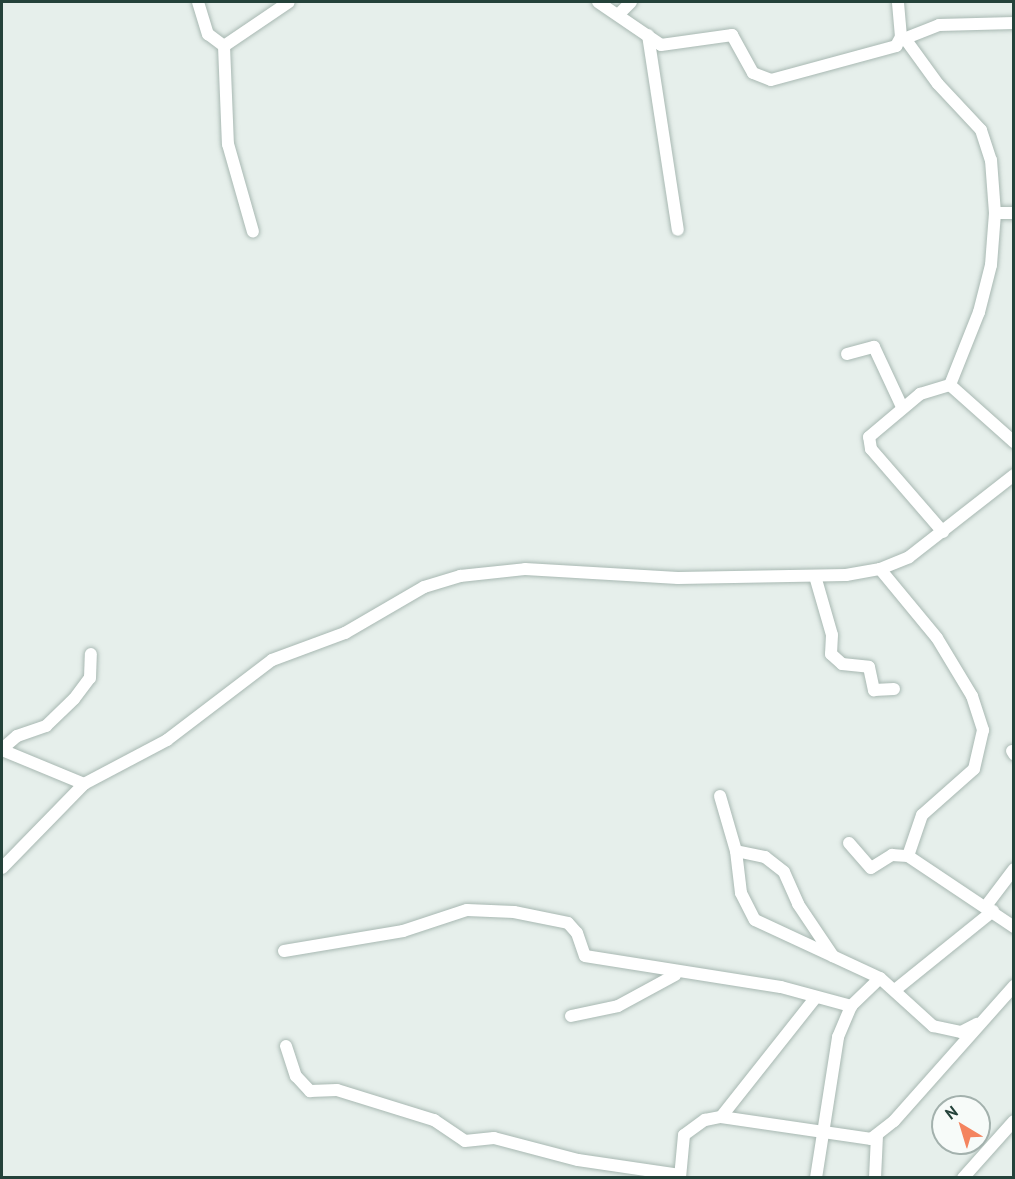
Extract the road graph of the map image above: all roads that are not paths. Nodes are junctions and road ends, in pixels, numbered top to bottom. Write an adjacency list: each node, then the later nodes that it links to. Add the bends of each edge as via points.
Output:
1 (198, 2): 10 (street, via 208,34)
2 (288, 2): 10 (street)
3 (598, 2): 6 (street)
4 (630, 2): 6 (street)
5 (898, 2): 9 (street)
6 (619, 14): 8 (street)
7 (1014, 23): 9 (street, via 931,26)
8 (648, 35): 9 (street, via 661,45 732,35 753,73 771,81 858,58); 13 (street)
9 (904, 40): 11 (street, via 981,130 991,160)
10 (224, 46): 14 (street, via 228,144)
11 (995, 213): 12 (street); 16 (street, via 991,265 979,312)
12 (1014, 213)
13 (678, 230)
14 (253, 232)
15 (847, 354): 17 (street, via 874,346)
16 (950, 385): 17 (street, via 920,394); 18 (street)
17 (902, 406): 20 (street, via 870,437 871,449)
18 (1014, 442)
19 (1014, 475): 20 (street)
20 (943, 532): 21 (street, via 909,557)
21 (880, 569): 22 (street); 30 (street, via 937,638 972,696 983,730 975,770 922,814)
22 (815, 576): 24 (street, via 832,635 831,654 842,664 869,667 874,690); 26 (street, via 678,578 525,569 460,576 424,587 345,633 272,660 167,740)
23 (91, 654): 25 (street, via 90,678 74,699 46,726 17,736)
24 (894, 690)
25 (2, 750): 26 (street)
26 (84, 784): 31 (street)
27 (720, 796): 29 (street)
28 (849, 843): 30 (street, via 871,868 892,855)
29 (736, 851): 36 (street, via 765,857 784,872 798,903); 36 (street, via 741,893 755,920)
30 (908, 856): 33 (street)
31 (2, 868)
32 (1014, 869): 33 (street)
33 (990, 909): 34 (street); 40 (street)
34 (1014, 927)
35 (284, 951): 37 (street, via 375,937 479,909 568,924 577,933 585,956)
36 (833, 956): 38 (street)
37 (678, 975): 41 (street, via 781,987); 43 (street, via 659,980 618,1006)
38 (879, 978): 40 (street); 42 (street)
39 (1014, 986): 44 (street)
40 (895, 990): 44 (street, via 933,1026 948,1033)
41 (816, 997): 42 (street); 46 (street)
42 (851, 1006): 48 (street, via 838,1037)
43 (571, 1016)
44 (977, 1024): 49 (street)
45 (286, 1046): 50 (street, via 296,1076 310,1091 337,1090 434,1120 465,1141 494,1138 578,1160)
46 (721, 1117): 48 (street); 50 (street, via 688,1130)
47 (1014, 1121): 53 (street)
48 (823, 1132): 49 (street, via 861,1138); 51 (street)
49 (877, 1136): 52 (street)
50 (680, 1177)
51 (816, 1178)
52 (875, 1178)
53 (963, 1178)

